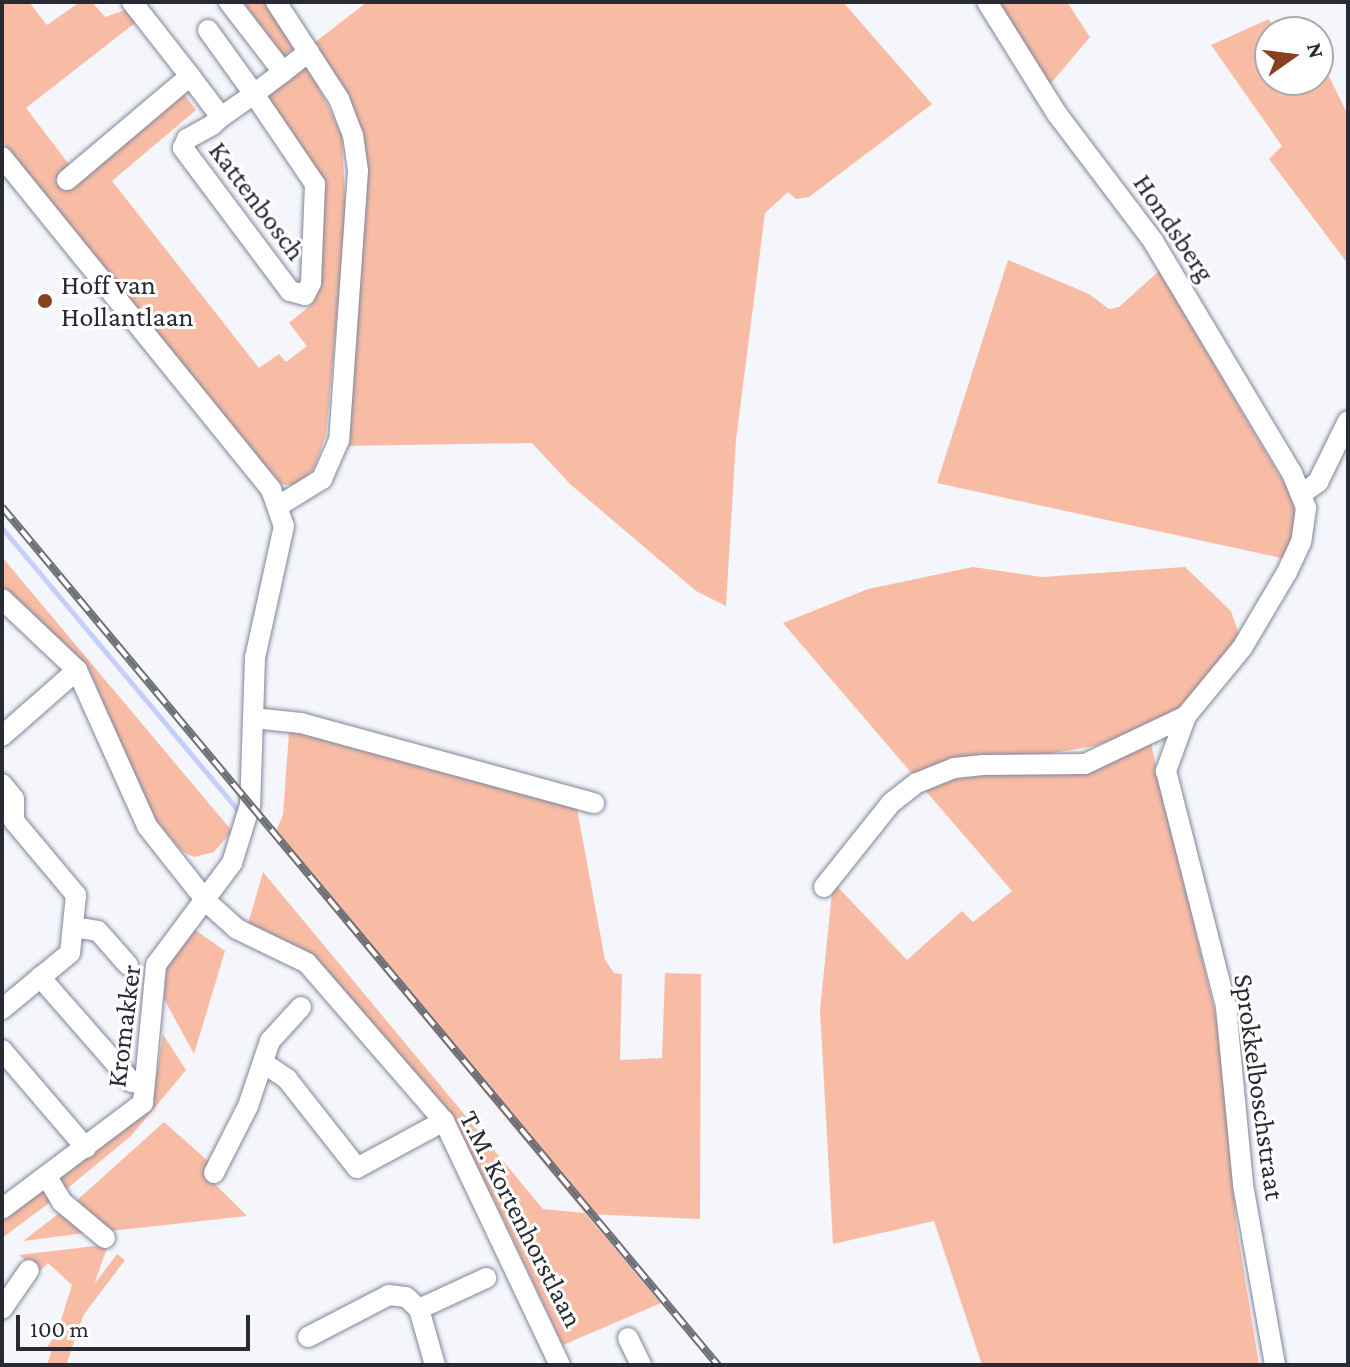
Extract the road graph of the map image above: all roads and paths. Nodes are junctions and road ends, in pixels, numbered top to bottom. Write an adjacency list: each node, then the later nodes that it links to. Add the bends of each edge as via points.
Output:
1 (132, 2): 8 (street, Kattenbosch)
2 (229, 2): 7 (street)
3 (276, 2): 6 (street, Kattenbosch)
4 (987, 2): 14 (street, Hondsberg, via 1057,114 1153,241)
5 (208, 30): 9 (street, Kattenbosch)
6 (309, 52): 7 (street, Kattenbosch); 15 (street, Kattenbosch, via 339,99 353,135 358,171 339,440 322,479)
7 (283, 72): 9 (street, Kattenbosch)
8 (190, 76): 10 (street, Kattenbosch); 12 (street)
9 (254, 94): 10 (street, Kattenbosch); 10 (street, Kattenbosch, via 315,184 311,283 305,295 290,291 183,148 187,139)
10 (221, 117)
11 (2, 157): 15 (street)
12 (67, 180)
13 (1348, 421): 14 (street, via 1318,482)
14 (1303, 493): 18 (street, via 1305,527 1287,572 1242,648)
15 (280, 505): 19 (street, via 284,526 255,658)
16 (2, 599): 17 (street, T.M. Kortenhorstlaan)
17 (77, 670): 21 (street); 26 (street, T.M. Kortenhorstlaan, via 147,826)
18 (1186, 716): 20 (street); 22 (street)
19 (253, 718): 24 (street, via 301,723); 26 (street, via 250,805 232,863)
20 (1155, 733): 22 (street, Sprokkelboschstraat); 25 (street, via 1085,764 954,768 917,783 891,803)
21 (2, 736)
22 (1166, 771): 50 (street, Sprokkelboschstraat, via 1226,1007 1243,1185)
23 (2, 784): 27 (street, via 14,799 14,821 76,895)
24 (594, 803)
25 (824, 887)
26 (207, 902): 35 (street, T.M. Kortenhorstlaan, via 237,929 307,963); 36 (street, Kromakker, via 156,965 143,1103)
27 (73, 927): 28 (street, via 98,931); 29 (street, via 70,953)
28 (128, 965)
29 (40, 977): 31 (street); 34 (street)
30 (301, 1007): 33 (street, via 270,1041)
31 (2, 1009)
32 (2, 1050): 36 (street)
33 (265, 1064): 35 (street, via 287,1079 357,1168); 37 (street)
34 (132, 1082)
35 (444, 1121): 48 (street, T.M. Kortenhorstlaan)
36 (86, 1148): 38 (street, Kromakker)
37 (214, 1173)
38 (47, 1177): 39 (street, Kromakker); 40 (street, via 62,1202)
39 (2, 1209)
40 (105, 1238)
41 (29, 1270): 43 (street)
42 (486, 1278): 44 (street)
43 (2, 1309)
44 (419, 1309): 45 (street, via 406,1297 389,1295); 47 (street)
45 (308, 1337)
46 (628, 1338): 49 (street)
47 (435, 1365)
48 (560, 1365)
49 (641, 1365)
50 (1275, 1365)

